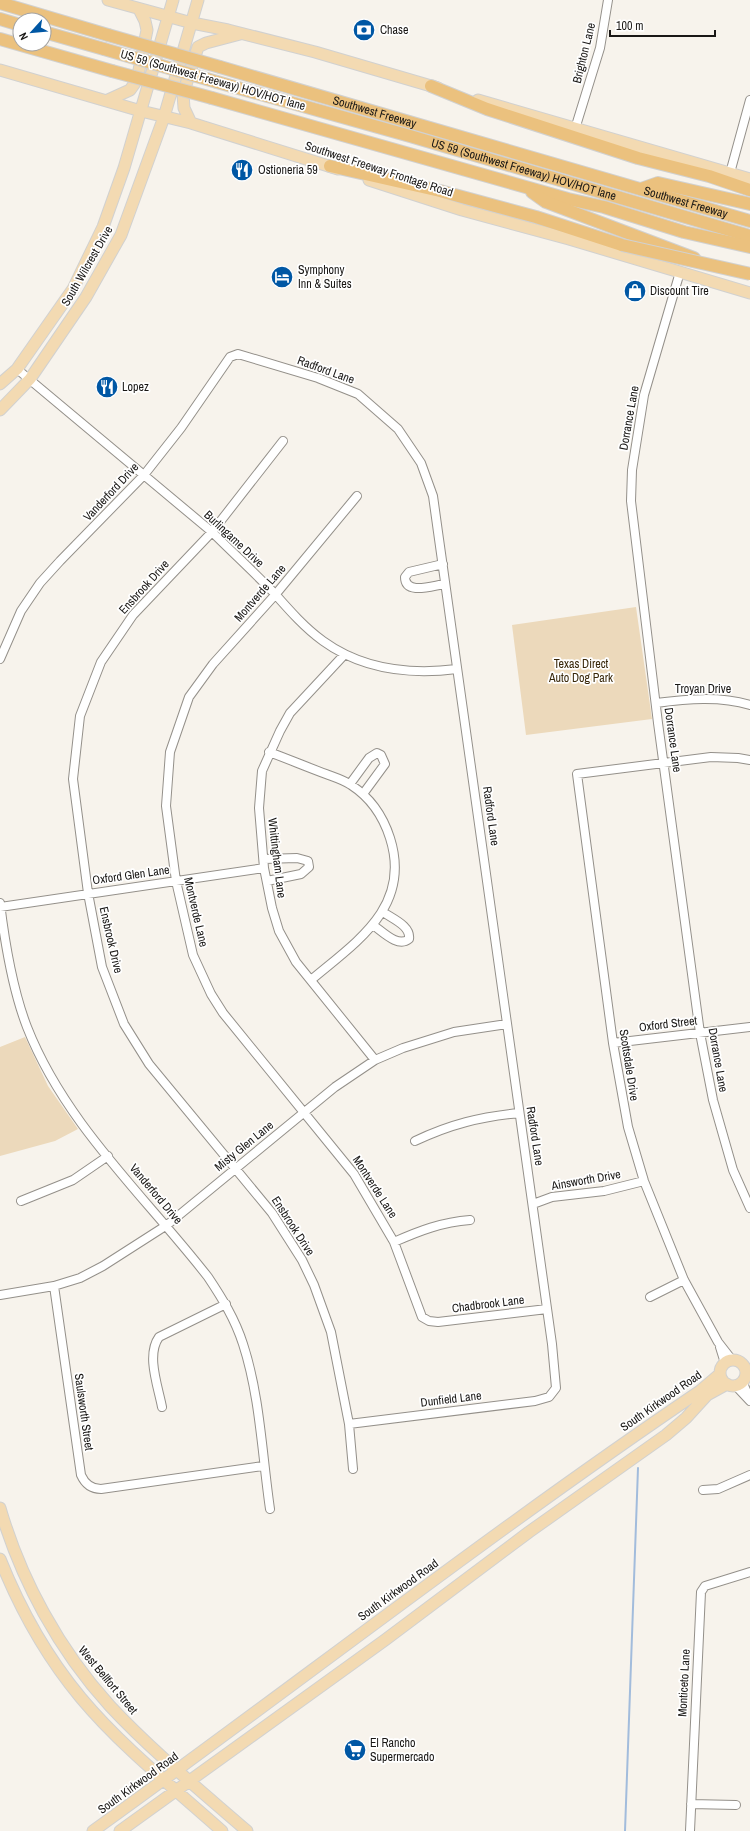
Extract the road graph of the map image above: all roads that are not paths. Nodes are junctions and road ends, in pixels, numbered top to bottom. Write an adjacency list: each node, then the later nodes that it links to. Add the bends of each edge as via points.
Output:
1 (108, 0): 6 (main road)
2 (173, 0): 7 (main road, South Wilcrest Drive)
3 (198, 0): 10 (main road, South Wilcrest Drive)
4 (608, 0): 21 (street, Brighton Lane, via 600,48)
5 (0, 3): 26 (highway, Southwest Freeway, bridge)
6 (139, 9): 7 (main road); 16 (main road, via 148,30 137,80 130,90)
7 (168, 16): 10 (main road); 18 (main road, South Wilcrest Drive)
8 (0, 19): 9 (highway)
9 (12, 23)
10 (192, 23): 11 (main road); 19 (main road, South Wilcrest Drive)
11 (240, 33): 15 (main road); 20 (main road, via 198,47 183,94 184,108)
12 (52, 34): 30 (highway, US 59 (Southwest Freeway) HOV/HOT lane, bridge)
13 (0, 39): 25 (highway, bridge)
14 (0, 70): 16 (main road, Southwest Freeway Frontage Road)
15 (431, 86): 21 (main road); 27 (highway, via 487,109 638,158 710,176)
16 (108, 100): 18 (main road, Southwest Freeway Frontage Road)
17 (750, 100): 23 (street)
18 (141, 111): 19 (main road, Southwest Freeway Frontage Road); 35 (main road, South Wilcrest Drive, via 112,206)
19 (164, 117): 20 (main road, Southwest Freeway Frontage Road); 37 (main road, South Wilcrest Drive, via 122,233)
20 (191, 123): 22 (main road, Southwest Freeway Frontage Road)
21 (575, 128): 23 (main road)
22 (330, 166): 32 (main road, Southwest Freeway Frontage Road, via 462,210); 33 (highway, bridge, via 440,191 622,244)
23 (730, 173): 24 (main road)
24 (750, 179)
25 (524, 186): 31 (highway, via 684,232); 34 (highway, via 546,202)
26 (641, 189): 28 (highway, via 658,184); 29 (highway, Southwest Freeway)
27 (750, 190)
28 (750, 204)
29 (750, 221)
30 (750, 236)
31 (750, 247)
32 (680, 272): 36 (main road, Southwest Freeway Frontage Road); 54 (street, Dorrance Lane, via 644,395 632,470 631,501)
33 (750, 274)
34 (750, 280)
35 (73, 289): 37 (main road); 39 (main road, South Wilcrest Drive)
36 (750, 293)
37 (86, 297): 40 (main road, South Wilcrest Drive)
38 (238, 354): 44 (street, Vanderford Drive, via 230,357 223,365 181,428); 47 (street, Radford Lane, via 318,378 358,394 398,429 421,463 432,496)
39 (16, 369): 40 (street, Burlingame Drive); 41 (main road, South Wilcrest Drive)
40 (30, 379): 42 (main road, South Wilcrest Drive); 44 (street, Burlingame Drive)
41 (0, 384)
42 (0, 410)
43 (283, 441): 46 (street, Ensbrook Drive)
44 (144, 476): 46 (street, Burlingame Drive); 50 (street, Vanderford Drive, via 40,583 21,610)
45 (357, 496): 49 (street, Montverde Lane)
46 (212, 532): 49 (street, Burlingame Drive); 65 (street, Ensbrook Drive, via 132,615 101,662 80,716 73,779)
47 (443, 564): 48 (street, Radford Lane); 48 (street, via 409,572 405,581 407,585 416,588)
48 (445, 584): 53 (street, Radford Lane)
49 (275, 595): 51 (street, Burlingame Drive, via 308,629); 63 (street, Montverde Lane, via 213,664 189,697 170,752 166,806)
50 (2, 647): 52 (street, Vanderford Drive)
51 (344, 655): 53 (street, Burlingame Drive, via 395,671 430,673); 56 (street, Whittingham Lane, via 290,713)
52 (0, 659)
53 (456, 669): 71 (street, Radford Lane, via 473,770)
54 (656, 703): 55 (street, Troyan Drive, via 679,700 734,700); 58 (street, Dorrance Lane)
55 (750, 705)
56 (269, 752): 59 (street); 61 (street, Whittingham Lane, via 262,771 259,808)
57 (750, 760): 58 (street, via 711,757)
58 (665, 764): 73 (street, Dorrance Lane); 74 (street, Scottsdale Drive, via 577,774)
59 (350, 784): 60 (street); 60 (street, via 369,758 377,753 381,755 385,764 383,769)
60 (363, 794): 68 (street, via 385,822 392,843 394,882)
61 (264, 859): 62 (street, Whittingham Lane); 64 (street, via 297,858 308,861 309,867 301,874)
62 (264, 868): 63 (street, Oxford Glen Lane); 64 (street, Whittingham Lane)
63 (176, 881): 65 (street, Oxford Glen Lane); 76 (street, Montverde Lane, via 193,955 211,994)
64 (267, 881): 70 (street, Whittingham Lane, via 279,931 296,962)
65 (88, 893): 67 (street, Oxford Glen Lane); 80 (street, Ensbrook Drive, via 102,967 124,1024 149,1064)
66 (0, 903): 67 (street, Vanderford Drive)
67 (0, 907): 79 (street, Vanderford Drive, via 12,975 27,1027 54,1083 82,1125)
68 (383, 912): 69 (street); 69 (street, via 407,928 410,939 400,942)
69 (373, 925): 70 (street)
70 (311, 980): 75 (street, Whittingham Lane)
71 (507, 1024): 75 (street, Misty Glen Lane, via 454,1032); 77 (street, Radford Lane)
72 (750, 1027): 73 (street, Oxford Street)
73 (700, 1033): 74 (street, Oxford Street); 84 (street, Dorrance Lane, via 713,1100 733,1170)
74 (613, 1043): 81 (street, Scottsdale Drive, via 628,1128)
75 (375, 1060): 76 (street, Misty Glen Lane, via 335,1087)
76 (305, 1112): 80 (street, Misty Glen Lane); 87 (street, Montverde Lane, via 354,1174)
77 (519, 1113): 78 (street, via 467,1120); 83 (street, Radford Lane)
78 (415, 1141)
79 (108, 1156): 82 (street, via 73,1180); 86 (street, Vanderford Drive)
80 (235, 1169): 86 (street, Misty Glen Lane); 102 (street, Ensbrook Drive, via 272,1213 302,1260 314,1285 331,1332)
81 (644, 1181): 83 (street, Ainsworth Drive, via 604,1191 552,1197); 88 (street, Scottsdale Drive)
82 (21, 1200)
83 (533, 1204): 93 (street, Radford Lane)
84 (750, 1208)
85 (470, 1220): 87 (street, via 426,1228)
86 (167, 1225): 89 (street, Misty Glen Lane, via 103,1266 80,1278); 92 (street, Vanderford Drive)
87 (394, 1242): 94 (street, Montverde Lane, via 422,1317)
88 (684, 1280): 91 (street); 95 (street, Scottsdale Drive, via 718,1342)
89 (54, 1286): 90 (street, Misty Glen Lane); 104 (street, Saulsworth Street, via 83,1479 89,1486 97,1489)
90 (0, 1295)
91 (650, 1297)
92 (226, 1304): 100 (street, via 160,1337 155,1343 153,1353); 104 (street, Vanderford Drive, via 238,1330 247,1360 258,1418)
93 (547, 1309): 94 (street, Chadbrook Lane); 98 (street, Radford Lane, via 556,1382)
94 (433, 1322)
95 (740, 1363): 96 (main road, via 721,1368); 97 (main road, via 745,1376)
96 (720, 1374): 97 (main road, via 722,1380); 101 (main road, South Kirkwood Road)
97 (734, 1384): 99 (street); 103 (main road, South Kirkwood Road, via 707,1394 686,1418)
98 (554, 1392): 102 (street, Dunfield Lane, via 549,1398 535,1401)
99 (750, 1401)
100 (162, 1407)
101 (657, 1420): 103 (main road); 106 (main road, South Kirkwood Road)
102 (349, 1424): 105 (street, Ensbrook Drive)
103 (666, 1435): 109 (main road, South Kirkwood Road)
104 (263, 1466): 111 (street, Vanderford Drive)
105 (353, 1469)
106 (578, 1475): 109 (main road); 112 (main road, South Kirkwood Road)
107 (750, 1475): 108 (street, via 718,1489)
108 (703, 1490)
109 (587, 1491): 113 (main road, South Kirkwood Road)
110 (0, 1508): 114 (main road, West Bellfort Street)
111 (270, 1509)
112 (518, 1518): 113 (main road); 117 (main road, South Kirkwood Road)
113 (529, 1532): 118 (main road, South Kirkwood Road)
114 (17, 1557): 115 (main road); 123 (main road, West Bellfort Street, via 53,1630 67,1651 109,1705)
115 (1, 1561): 124 (main road, via 18,1602 38,1638 80,1696 119,1738)
116 (750, 1572): 127 (street, Monticeto Lane, via 705,1586 701,1592)
117 (439, 1577): 118 (main road); 119 (main road, South Kirkwood Road)
118 (450, 1591): 120 (main road, South Kirkwood Road)
119 (368, 1627): 120 (main road); 121 (main road, South Kirkwood Road)
120 (385, 1640): 122 (main road, South Kirkwood Road)
121 (302, 1678): 122 (main road); 123 (main road, South Kirkwood Road)
122 (312, 1692): 125 (main road, South Kirkwood Road)
123 (178, 1771): 124 (main road, South Kirkwood Road); 125 (main road, West Bellfort Street)
124 (164, 1780): 126 (main road); 129 (main road, South Kirkwood Road)
125 (189, 1780): 126 (main road, South Kirkwood Road); 132 (main road, West Bellfort Street)
126 (176, 1790): 130 (main road, South Kirkwood Road); 131 (main road)
127 (691, 1804): 128 (street); 133 (street, Monticeto Lane)
128 (736, 1805)
129 (93, 1831)
130 (120, 1831)
131 (222, 1831)
132 (247, 1831)
133 (690, 1831)

